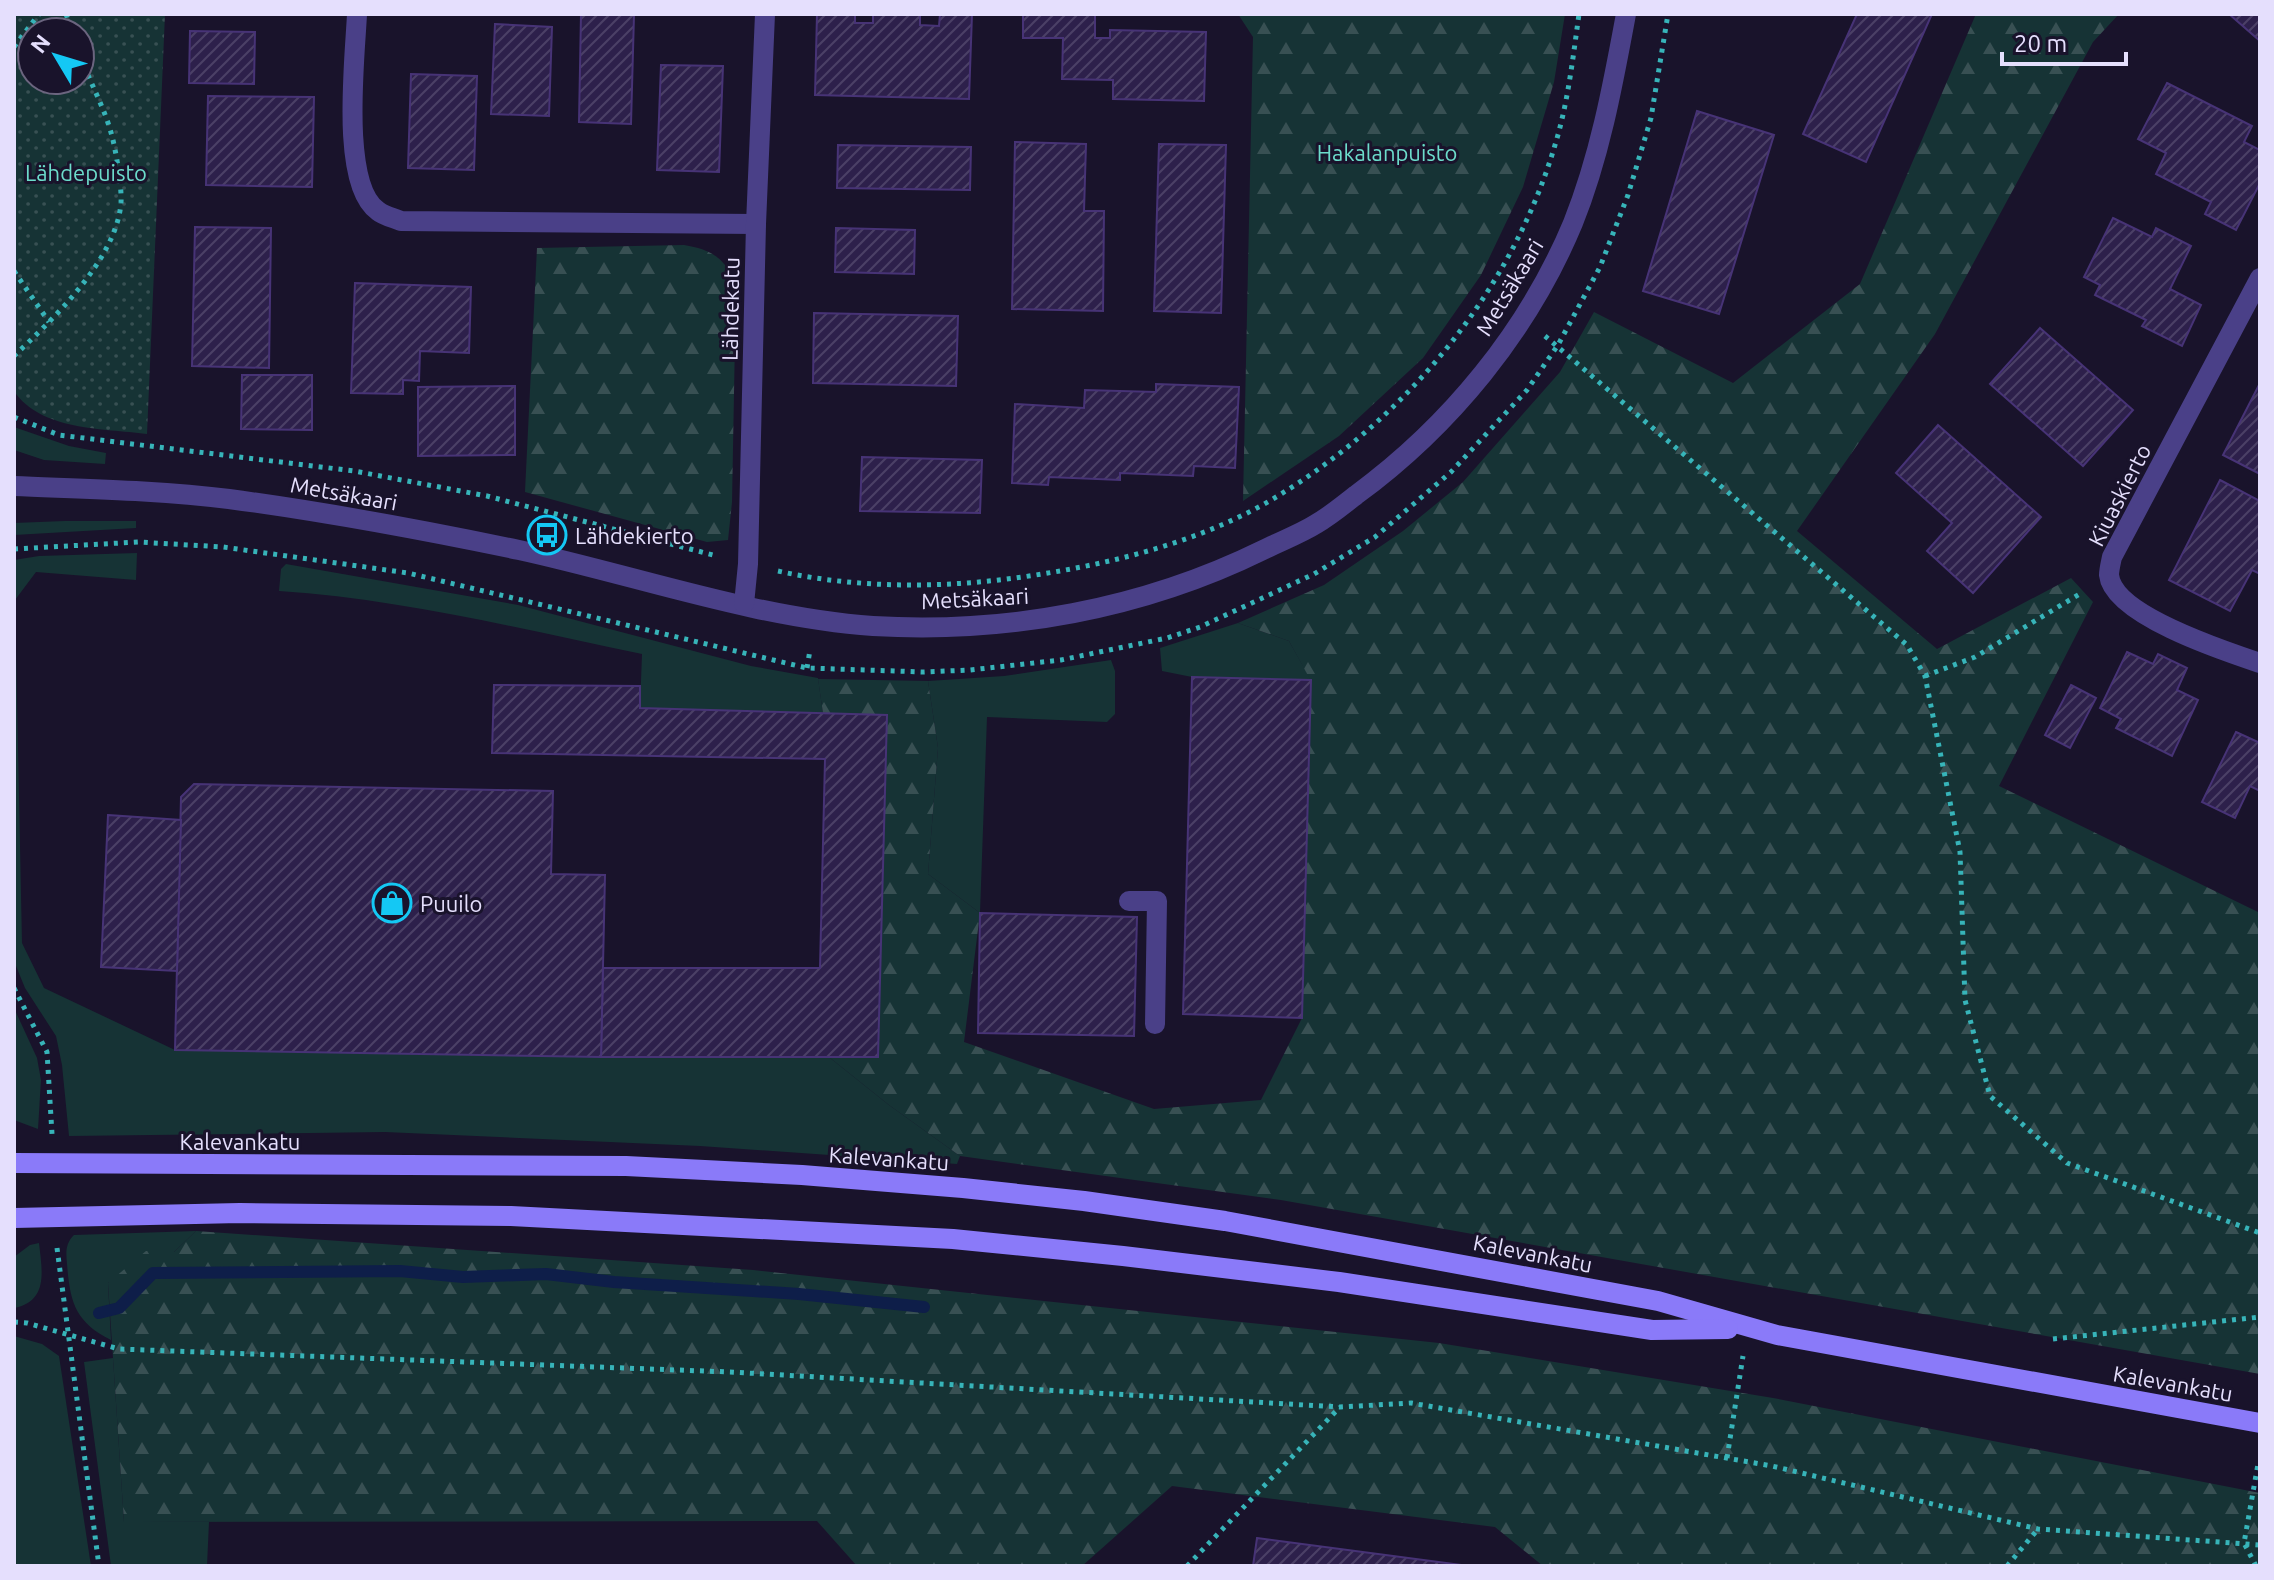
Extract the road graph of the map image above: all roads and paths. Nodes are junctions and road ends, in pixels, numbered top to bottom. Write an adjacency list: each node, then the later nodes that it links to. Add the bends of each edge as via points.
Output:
1 (39, 14): 7 (path)
2 (357, 14): 9 (street, via 353,140 358,183 376,211 401,221)
3 (765, 14): 9 (street, Lähdekatu)
4 (1579, 14): 12 (path, via 1556,144 1505,263)
5 (1626, 14): 13 (street, Metsäkaari, via 1586,188 1549,273)
6 (1668, 14): 15 (path, via 1651,118 1628,195 1600,267)
7 (14, 47)
8 (96, 96): 14 (path, via 112,136 121,202 97,263)
9 (756, 224): 20 (street, Lähdekatu)
10 (14, 271): 14 (path)
11 (2260, 278): 21 (street, Kiuaskierto, via 2112,557)
12 (1483, 297): 13 (path); 20 (path, via 1400,402 1346,449 1280,495 1198,533 1094,566 967,584 822,581)
13 (1521, 320): 15 (path); 22 (street, Metsäkaari, via 1476,384 1390,470 1317,524 1169,590 1035,620 966,626 875,626)
14 (49, 322): 16 (path)
15 (1558, 345): 19 (path, via 1491,432 1375,537 1314,574 1200,627 1061,660 924,672 807,668 408,573 223,547 138,542); 24 (path, via 1907,645)
16 (14, 356)
17 (14, 417): 20 (path, via 59,435 354,471 487,496)
18 (14, 486): 22 (street, Metsäkaari, via 225,499 354,518)
19 (14, 549)
20 (748, 564): 22 (street, Lähdekatu)
21 (2109, 577): 23 (street, Kiuaskierto, via 2141,614); 24 (path, via 1975,657)
22 (744, 604)
23 (2260, 663)
24 (1925, 676): 29 (path, via 1960,852 1965,1000 1990,1096 2067,1163)
25 (1129, 901): 26 (street, via 1157,901)
26 (1155, 1024)
27 (14, 1163): 32 (main road, Kalevankatu, via 626,1166 963,1188 1209,1219 1421,1256 1658,1301)
28 (14, 1218): 32 (main road, Kalevankatu, via 240,1213 511,1216 953,1239 1324,1280 1652,1330)
29 (2260, 1233)
30 (2260, 1317): 34 (path)
31 (14, 1322): 33 (path)
32 (1748, 1329): 36 (main road, Kalevankatu); 37 (path)
33 (69, 1335): 35 (path, via 119,1349 730,1372); 42 (path)
34 (2053, 1339)
35 (1340, 1407): 37 (path, via 1411,1403); 43 (path)
36 (2260, 1423)
37 (1727, 1458): 39 (path)
38 (2258, 1464): 40 (path)
39 (2038, 1529): 40 (path); 44 (path)
40 (2244, 1543): 41 (path); 45 (path)
41 (2260, 1545)
42 (99, 1566)
43 (1187, 1566)
44 (2007, 1566)
45 (2256, 1566)

